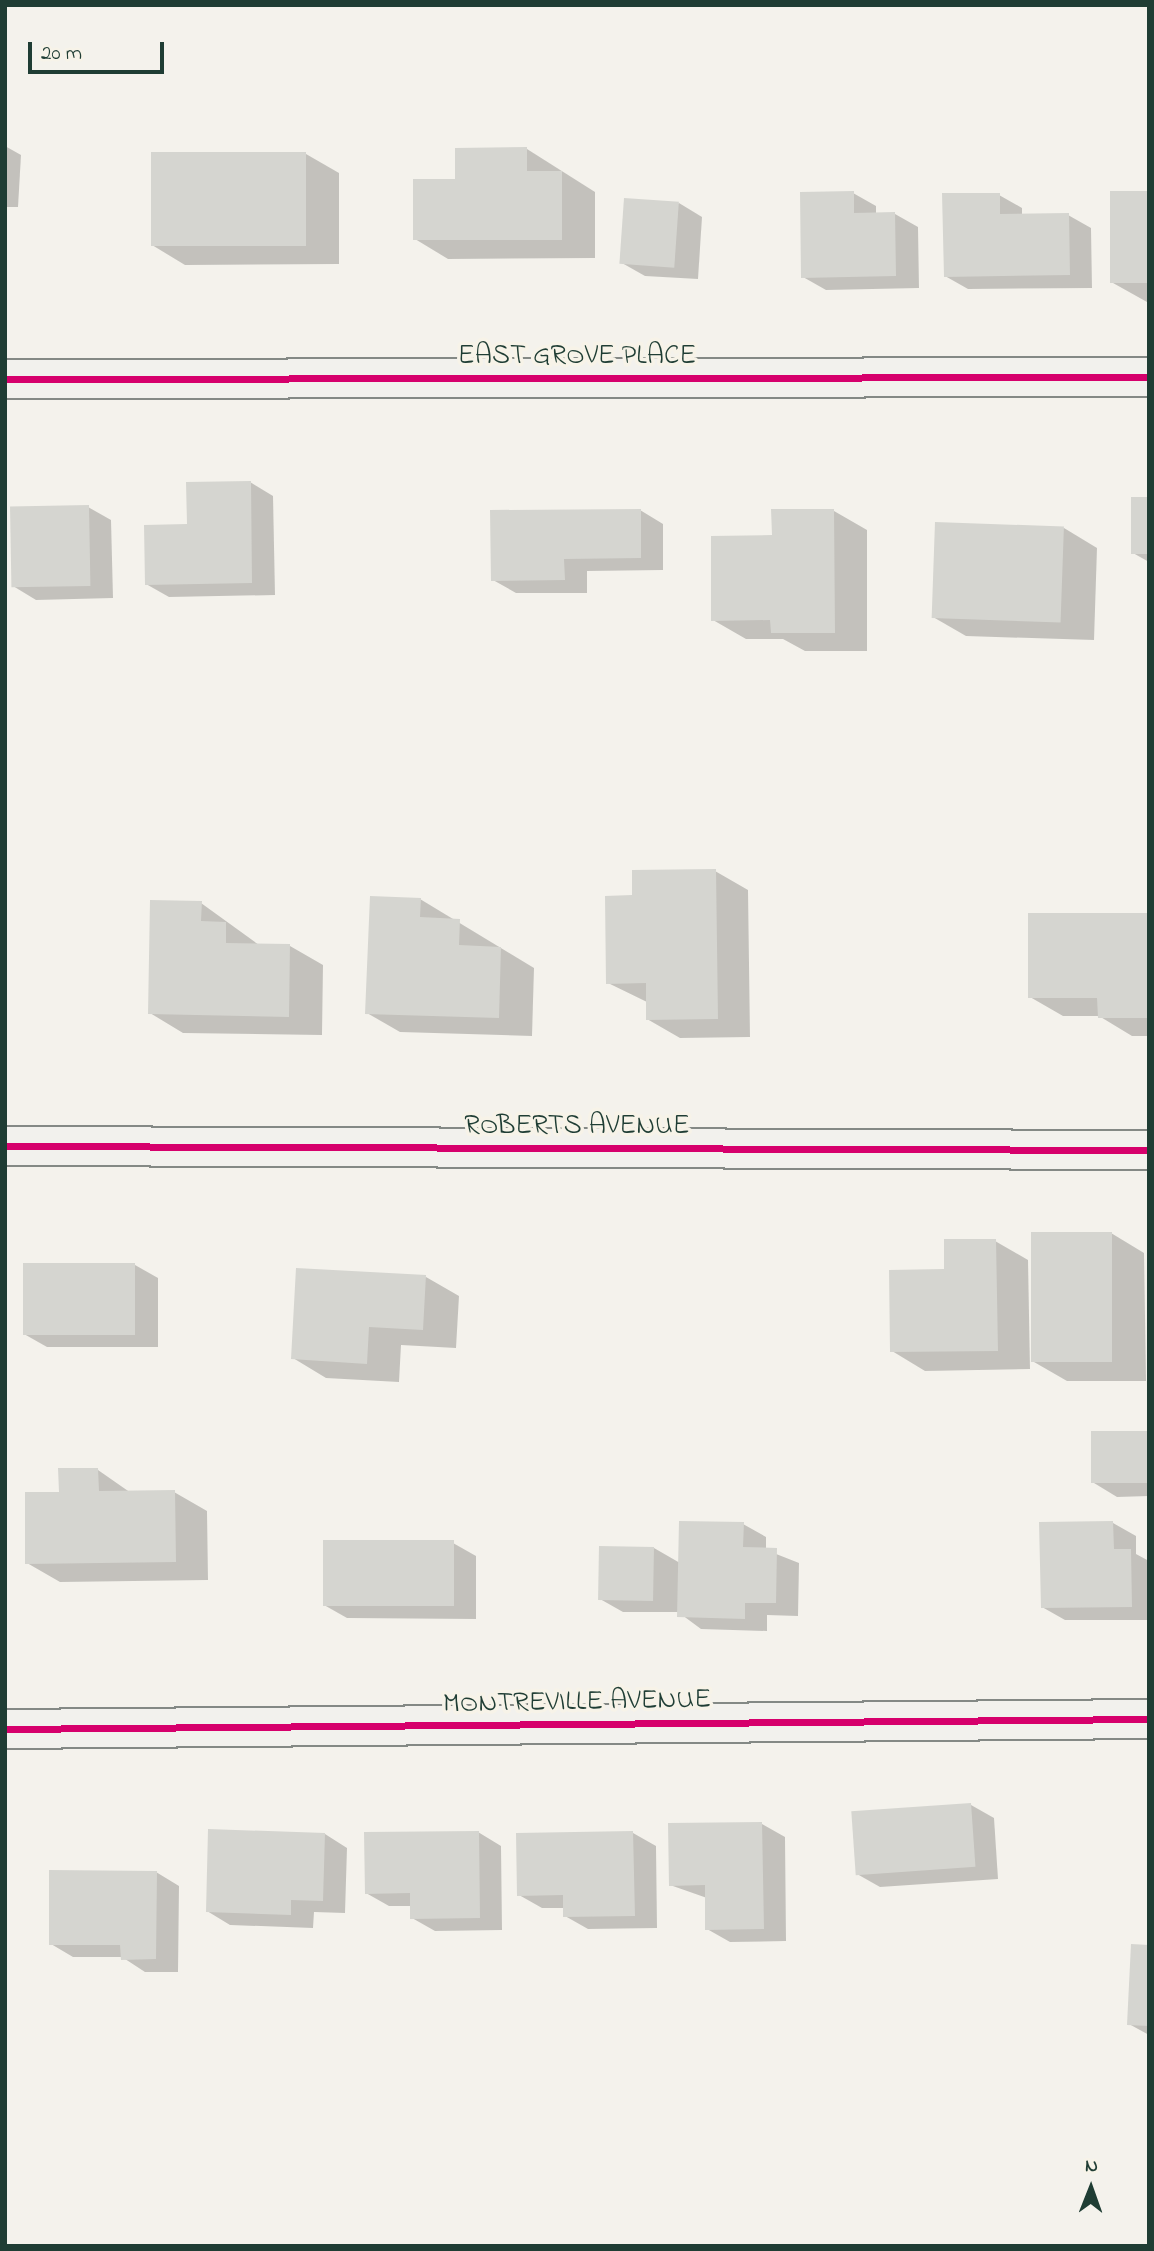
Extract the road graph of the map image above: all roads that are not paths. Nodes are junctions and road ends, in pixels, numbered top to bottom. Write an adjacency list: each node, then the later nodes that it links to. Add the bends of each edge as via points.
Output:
1 (1149, 377): 2 (street, EAST GROVE PLACE)
2 (5, 379)
3 (5, 1146): 4 (street, ROBERTS AVENUE)
4 (1149, 1150)
5 (1149, 1719): 6 (street, MONTREVILLE AVENUE)
6 (5, 1729)

